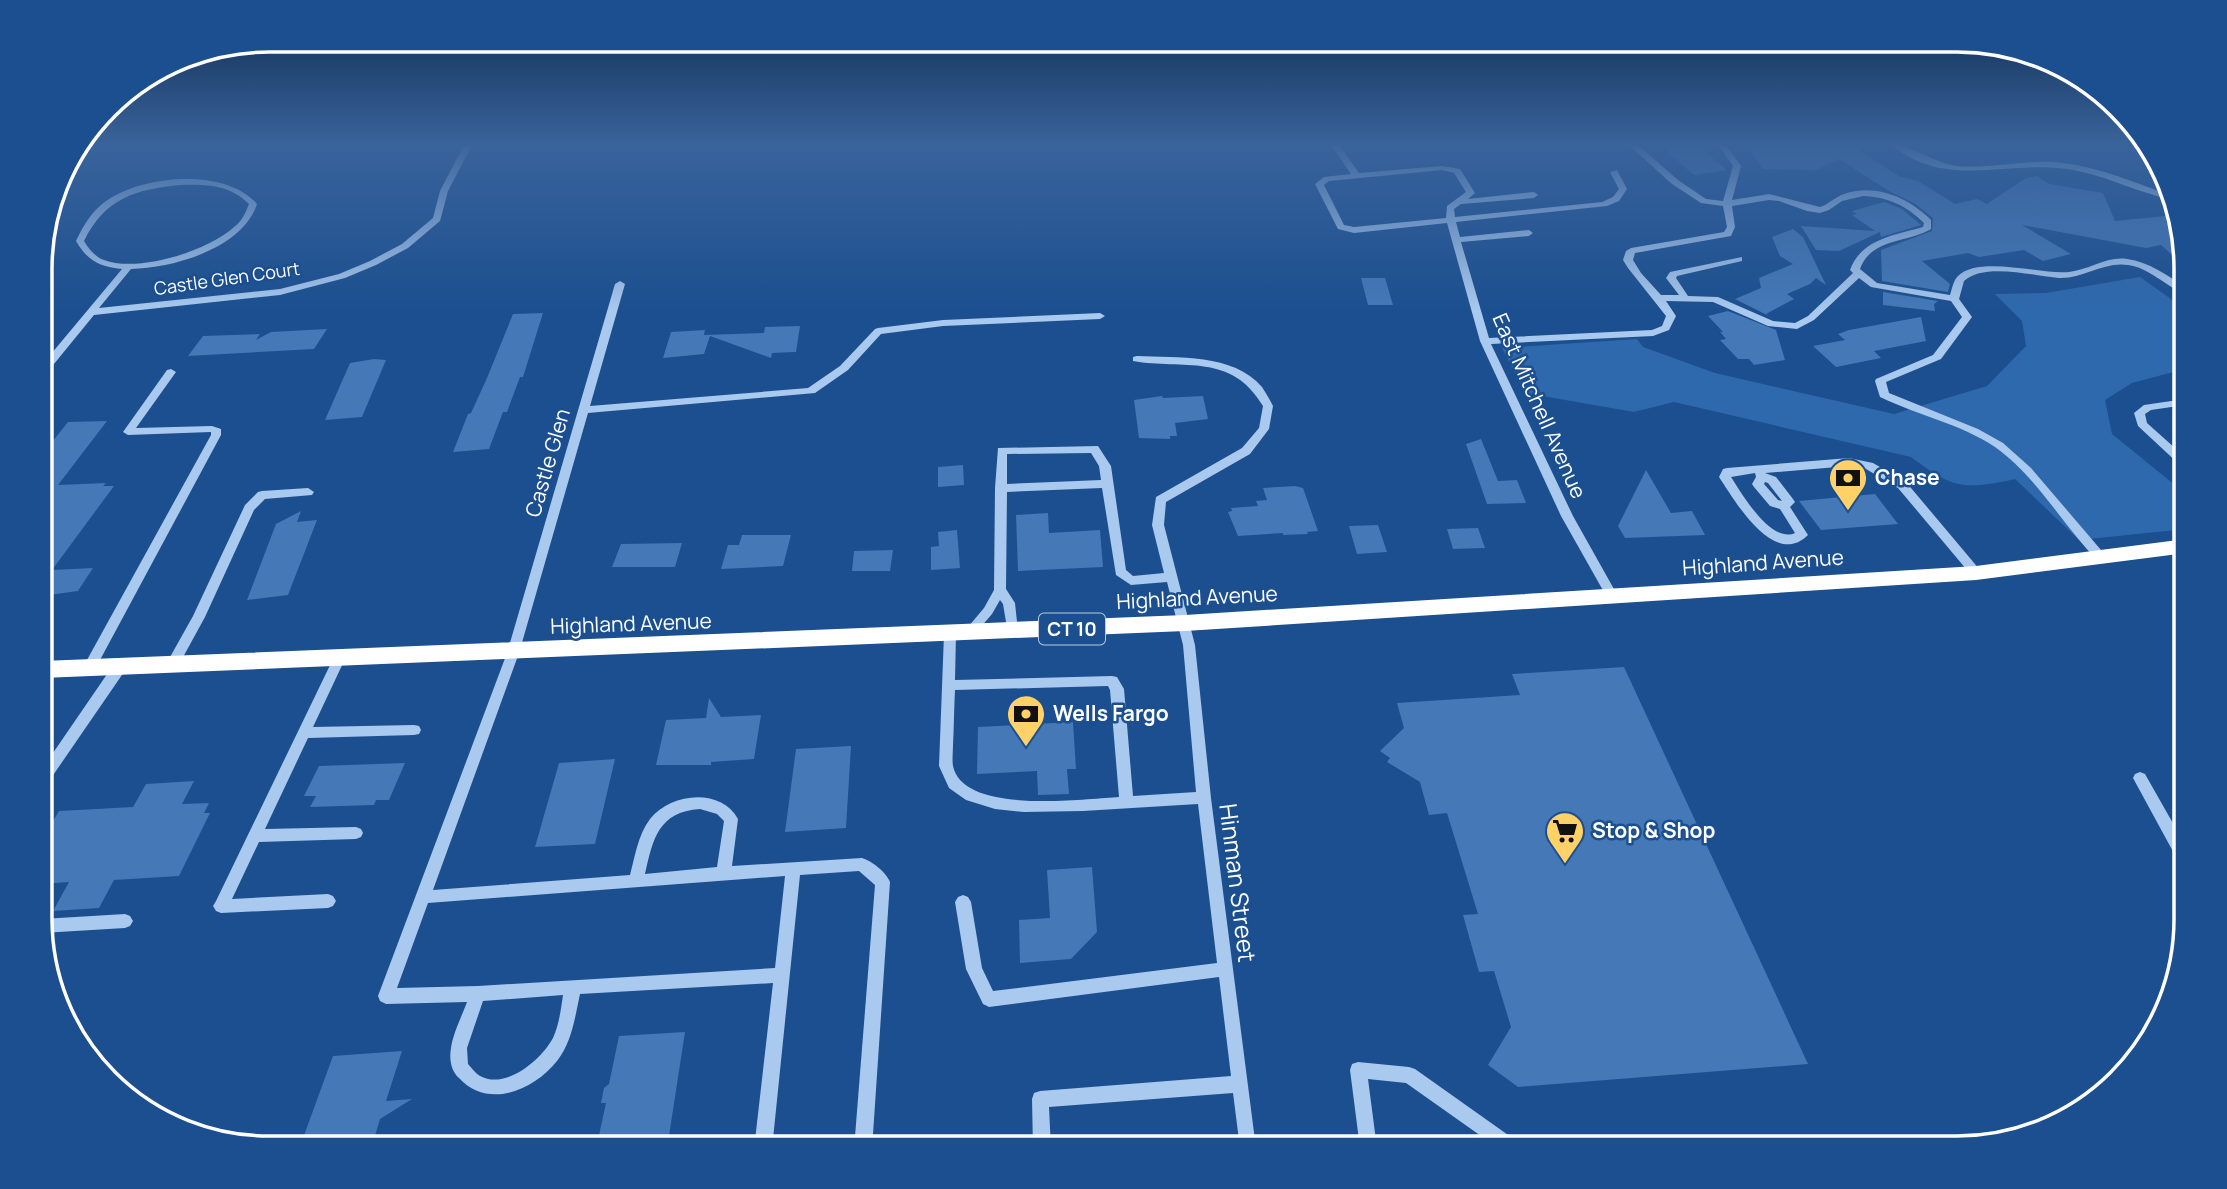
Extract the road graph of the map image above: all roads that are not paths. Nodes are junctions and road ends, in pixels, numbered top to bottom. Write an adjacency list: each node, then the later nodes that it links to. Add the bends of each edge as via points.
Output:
1 (112, 200): 19 (street, via 86,223 80,241 87,253 102,263)
2 (250, 200): 19 (street, via 253,204 247,219 228,236 200,251)
3 (441, 200): 26 (street, Castle Glen Court, via 436,219 405,246 342,276 280,292)
4 (1327, 200): 15 (street, via 1341,227 1354,230)
5 (1478, 200): 13 (street)
6 (1612, 200): 15 (street)
7 (1703, 200): 14 (street)
8 (1728, 200): 14 (street)
9 (1745, 200): 14 (street)
10 (1784, 200): 11 (street, via 1818,211)
11 (1838, 200)
12 (1897, 200): 20 (street, via 1928,222 1927,229 1866,251 1856,261)
13 (1463, 202): 15 (street, via 1450,208)
14 (1727, 204): 23 (street, via 1728,234 1631,251 1628,260 1633,271)
15 (1451, 221): 17 (street, East Mitchell Avenue)
16 (1529, 233): 17 (street)
17 (1456, 240): 28 (street, East Mitchell Avenue)
18 (1739, 259): 24 (street, via 1673,274 1671,278)
19 (128, 267): 26 (street)
20 (1858, 274): 24 (street, via 1797,326 1771,324 1715,299); 25 (street, via 1874,285)
21 (620, 284): 33 (street, Castle Glen)
22 (2174, 284): 25 (street, via 2146,267 2111,262 2082,273 1964,275)
23 (1661, 298): 24 (street); 28 (street, via 1671,316 1666,328 1653,333)
24 (1686, 299)
25 (1954, 299): 40 (street, via 1967,317 1937,357 1880,381 1884,395 1997,443 2035,476)
26 (91, 312): 29 (street)
27 (1100, 316): 33 (street, via 943,323 878,331 844,368 811,391)
28 (1485, 341): 44 (street, East Mitchell Avenue, via 1567,516)
29 (53, 359)
30 (1136, 359): 42 (street, via 1235,371 1264,394 1268,406 1264,429 1246,451 1160,500 1158,525)
31 (171, 372): 52 (street, via 128,432 212,429 216,435)
32 (2174, 403): 34 (street, via 2139,413 2142,424)
33 (583, 410): 48 (street, Castle Glen)
34 (2174, 453)
35 (1760, 472): 35 (street, via 1736,470 1725,477 1766,532 1781,540 1795,540 1802,535 1784,506 1774,503 1758,484); 41 (street, via 1849,463 1889,475)
36 (1107, 484): 37 (street); 37 (street, via 1105,466 1094,449 1002,452); 42 (street, via 1120,572 1131,581)
37 (1001, 488): 43 (street)
38 (308, 492): 50 (street, via 262,495 249,508)
39 (2174, 548): 40 (highway, Highland Avenue / CT 10)
40 (2101, 557): 41 (highway, Highland Avenue / CT 10)
41 (1976, 573): 44 (highway, Highland Avenue / CT 10)
42 (1172, 578): 45 (street)
43 (1000, 590): 46 (street, via 1009,603); 47 (street, via 988,611)
44 (1613, 598): 45 (highway, Highland Avenue / CT 10)
45 (1185, 623): 46 (highway, Highland Avenue / CT 10); 59 (street, Hinman Street)
46 (1012, 631): 47 (highway, Highland Avenue / CT 10)
47 (959, 634): 48 (highway, Highland Avenue / CT 10); 54 (street)
48 (513, 653): 49 (highway, Highland Avenue / CT 10); 67 (street, Castle Glen)
49 (339, 659): 50 (highway, Highland Avenue / CT 10); 56 (street)
50 (171, 666): 51 (highway, Highland Avenue / CT 10)
51 (119, 668): 52 (highway, Highland Avenue / CT 10); 57 (street)
52 (88, 669): 53 (highway, Highland Avenue / CT 10)
53 (52, 670)
54 (949, 685): 60 (street, via 947,776 972,799 1032,807); 60 (street, via 1112,681 1117,689)
55 (414, 730): 56 (street)
56 (304, 733): 62 (street)
57 (52, 765)
58 (2140, 778): 63 (street)
59 (1204, 798): 60 (street); 72 (street, Hinman Street)
60 (1127, 802)
61 (355, 833): 62 (street)
62 (256, 836): 68 (street, via 221,906)
63 (2174, 839)
64 (793, 868): 65 (street); 73 (street); 81 (street, via 862,864 883,882)
65 (724, 873): 66 (street); 66 (street, via 731,819 718,805 698,802 677,807 650,831)
66 (636, 881): 67 (street)
67 (423, 897): 75 (street, via 386,996)
68 (328, 901)
69 (963, 902): 72 (street, via 974,969 989,999)
70 (125, 920): 71 (street)
71 (52, 925)
72 (1225, 969): 76 (street, Hinman Street)
73 (782, 975): 74 (street); 80 (street)
74 (573, 987): 75 (street); 75 (street, via 560,1043 544,1066 495,1087 475,1083 460,1068 459,1048)
75 (478, 994)
76 (1239, 1084): 77 (street, Hinman Street); 82 (street, via 1040,1098)
77 (1246, 1136)
78 (1366, 1136): 79 (street, via 1358,1070 1409,1075)
79 (1495, 1136)
80 (764, 1137)
81 (864, 1137)
82 (1042, 1137)

